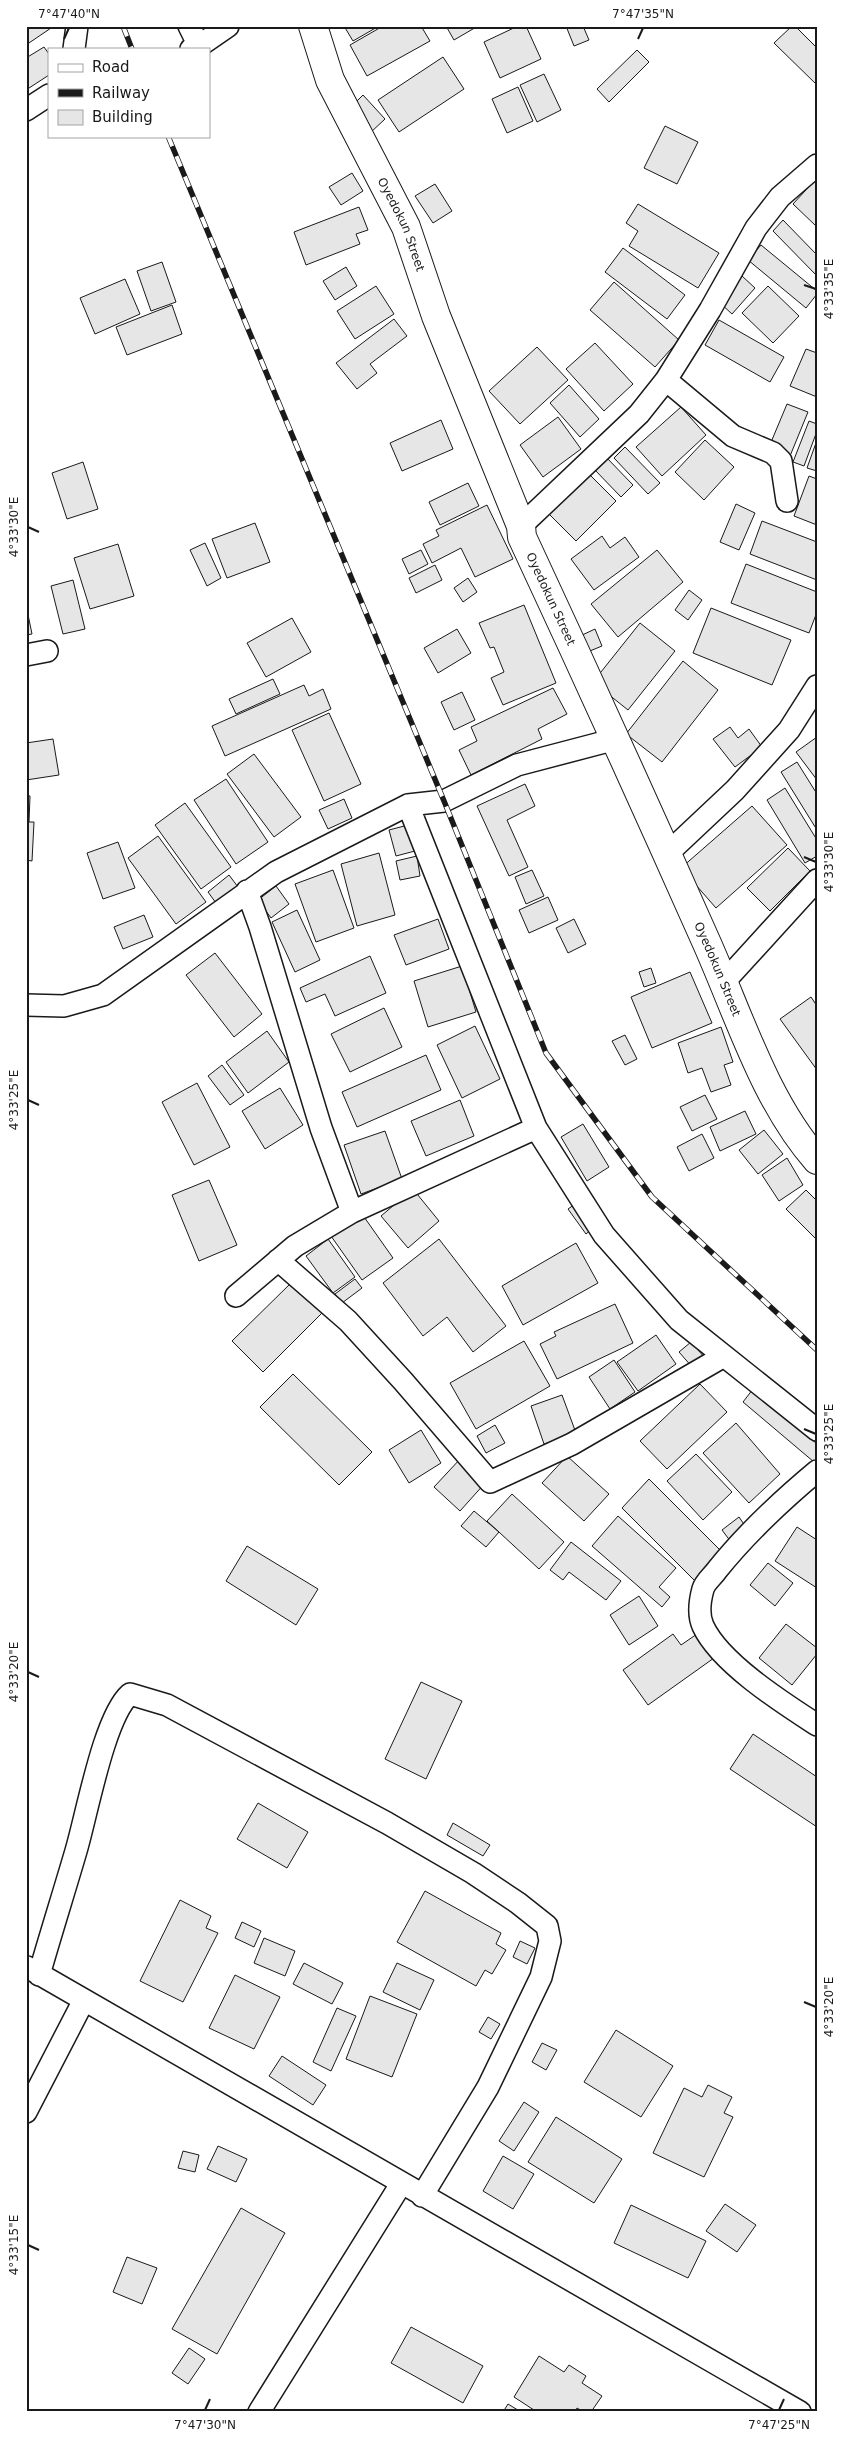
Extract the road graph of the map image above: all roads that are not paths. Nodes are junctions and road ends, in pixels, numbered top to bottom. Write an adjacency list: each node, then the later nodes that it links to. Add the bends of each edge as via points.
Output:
1 (77, 26): 6 (street)
2 (189, 26): 5 (street)
3 (228, 26): 5 (street)
4 (313, 26): 12 (street, Oyedokun Street, via 330,80 406,227 436,316)
5 (195, 47)
6 (74, 48)
7 (48, 95): 8 (street)
8 (26, 110)
9 (817, 165): 10 (street, via 780,197 756,228)
10 (666, 380): 11 (street, via 733,436 773,453 781,461); 12 (street, via 639,414)
11 (787, 501)
12 (520, 526): 16 (street, Oyedokun Street, via 522,537)
13 (47, 651): 14 (street)
14 (26, 655)
15 (817, 686): 18 (street, via 789,730 735,790)
16 (616, 739): 17 (street, via 517,765 444,801); 18 (street, Oyedokun Street)
17 (408, 806): 20 (street, via 276,872); 23 (street)
18 (667, 854): 21 (street, Oyedokun Street)
19 (817, 880): 21 (street)
20 (247, 891): 22 (street, via 103,994 64,1006); 25 (street, via 321,1128)
21 (724, 982): 24 (street, Oyedokun Street, via 768,1088)
22 (26, 1005)
23 (536, 1128): 25 (street); 28 (street, via 604,1235 679,1320)
24 (817, 1160)
25 (352, 1212): 26 (street)
26 (278, 1260): 27 (street); 28 (street, via 348,1321 490,1482 572,1444)
27 (236, 1296)
28 (724, 1356): 29 (street)
29 (817, 1430)
30 (817, 1471): 31 (street, via 730,1555 704,1587 699,1609 702,1626 721,1652 776,1698)
31 (817, 1726)
32 (33, 1971): 33 (street); 36 (street, via 76,1850 111,1722 130,1694 167,1705 387,1823 518,1903 547,1926 550,1941 541,1977 488,2087)
33 (84, 2000): 34 (street); 35 (street)
34 (26, 2112)
35 (401, 2184): 36 (street); 37 (street)
36 (422, 2196): 38 (street)
37 (259, 2412)
38 (800, 2412)

